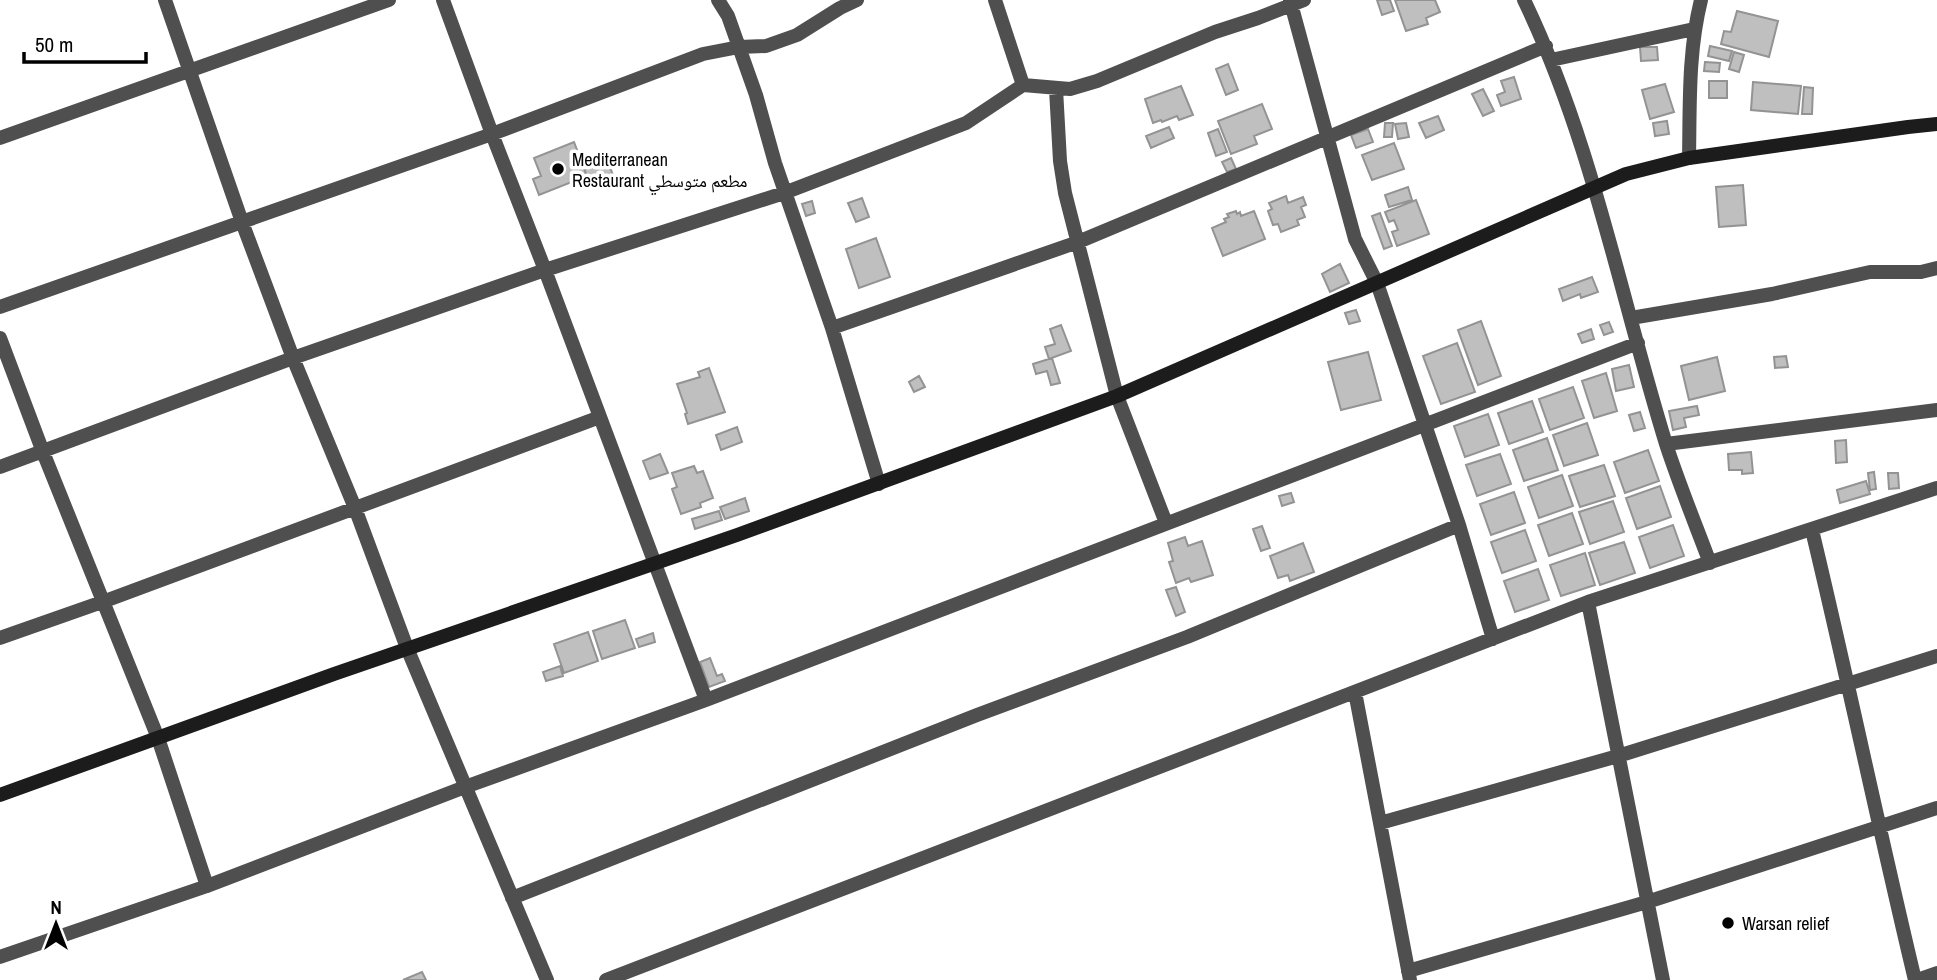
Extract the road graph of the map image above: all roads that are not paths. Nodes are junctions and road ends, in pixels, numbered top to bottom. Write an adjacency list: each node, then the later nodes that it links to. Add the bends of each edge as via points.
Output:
1 (165, 0): 13 (street)
2 (389, 0): 13 (street)
3 (443, 0): 17 (street)
4 (718, 0): 11 (street)
5 (857, 0): 11 (street, via 797,35 766,46)
6 (995, 0): 14 (street)
7 (1524, 0): 12 (street)
8 (1701, 0): 10 (street)
9 (1295, 2): 15 (street, via 1097,81); 18 (street)
10 (1694, 29): 12 (street); 20 (street)
11 (739, 47): 17 (street, via 703,54); 22 (street)
12 (1548, 53): 18 (street); 21 (street)
13 (190, 71): 19 (street); 23 (street)
14 (1023, 85): 15 (street); 22 (street, via 966,123)
15 (1056, 89): 24 (street, via 1060,161)
16 (1937, 124): 20 (street)
17 (492, 134): 23 (street); 26 (street)
18 (1328, 137): 24 (street); 27 (street, via 1355,239)
19 (0, 138)
20 (1689, 158): 21 (street)
21 (1594, 187): 27 (street); 29 (street)
22 (785, 193): 26 (street); 30 (street)
23 (242, 222): 28 (street); 33 (street)
24 (1078, 242): 30 (street); 34 (street)
25 (1937, 268): 29 (street, via 1870,272)
26 (545, 270): 33 (street); 36 (street)
27 (1377, 282): 34 (street); 37 (street)
28 (0, 307)
29 (1631, 318): 32 (street)
30 (832, 328): 41 (street)
31 (0, 338): 39 (street)
32 (1638, 343): 37 (street); 38 (street)
33 (293, 358): 39 (street); 43 (street)
34 (1117, 396): 41 (street); 44 (street)
35 (1937, 410): 38 (street)
36 (600, 417): 43 (street); 47 (street)
37 (1426, 424): 44 (street); 45 (street)
38 (1666, 444): 48 (street)
39 (43, 452): 40 (street); 49 (street)
40 (0, 467)
41 (879, 484): 47 (street)
42 (1937, 488): 46 (street)
43 (355, 508): 49 (street); 53 (street)
44 (1167, 523): 57 (street)
45 (1460, 525): 52 (street); 66 (street, via 1187,637)
46 (1812, 530): 48 (street); 55 (street)
47 (655, 563): 53 (street); 57 (street)
48 (1710, 563): 50 (street)
49 (105, 601): 51 (street); 58 (street)
50 (1588, 602): 52 (street); 59 (street)
51 (0, 638)
52 (1493, 639): 56 (street)
53 (407, 649): 58 (street); 60 (street)
54 (1937, 656): 55 (street)
55 (1848, 683): 59 (street); 64 (street)
56 (1355, 692): 63 (street); 72 (street)
57 (706, 700): 60 (street)
58 (158, 738): 61 (street); 65 (street)
59 (1618, 756): 63 (street); 67 (street)
60 (465, 788): 65 (street); 66 (street)
61 (0, 795)
62 (1937, 808): 64 (street)
63 (1380, 823): 70 (street)
64 (1878, 826): 67 (street); 74 (street)
65 (207, 886): 68 (street)
66 (512, 898): 71 (street)
67 (1647, 902): 70 (street); 73 (street)
68 (0, 957)
69 (1937, 973): 74 (street)
70 (1409, 976)
71 (547, 980)
72 (606, 980)
73 (1663, 980)
74 (1916, 980)

